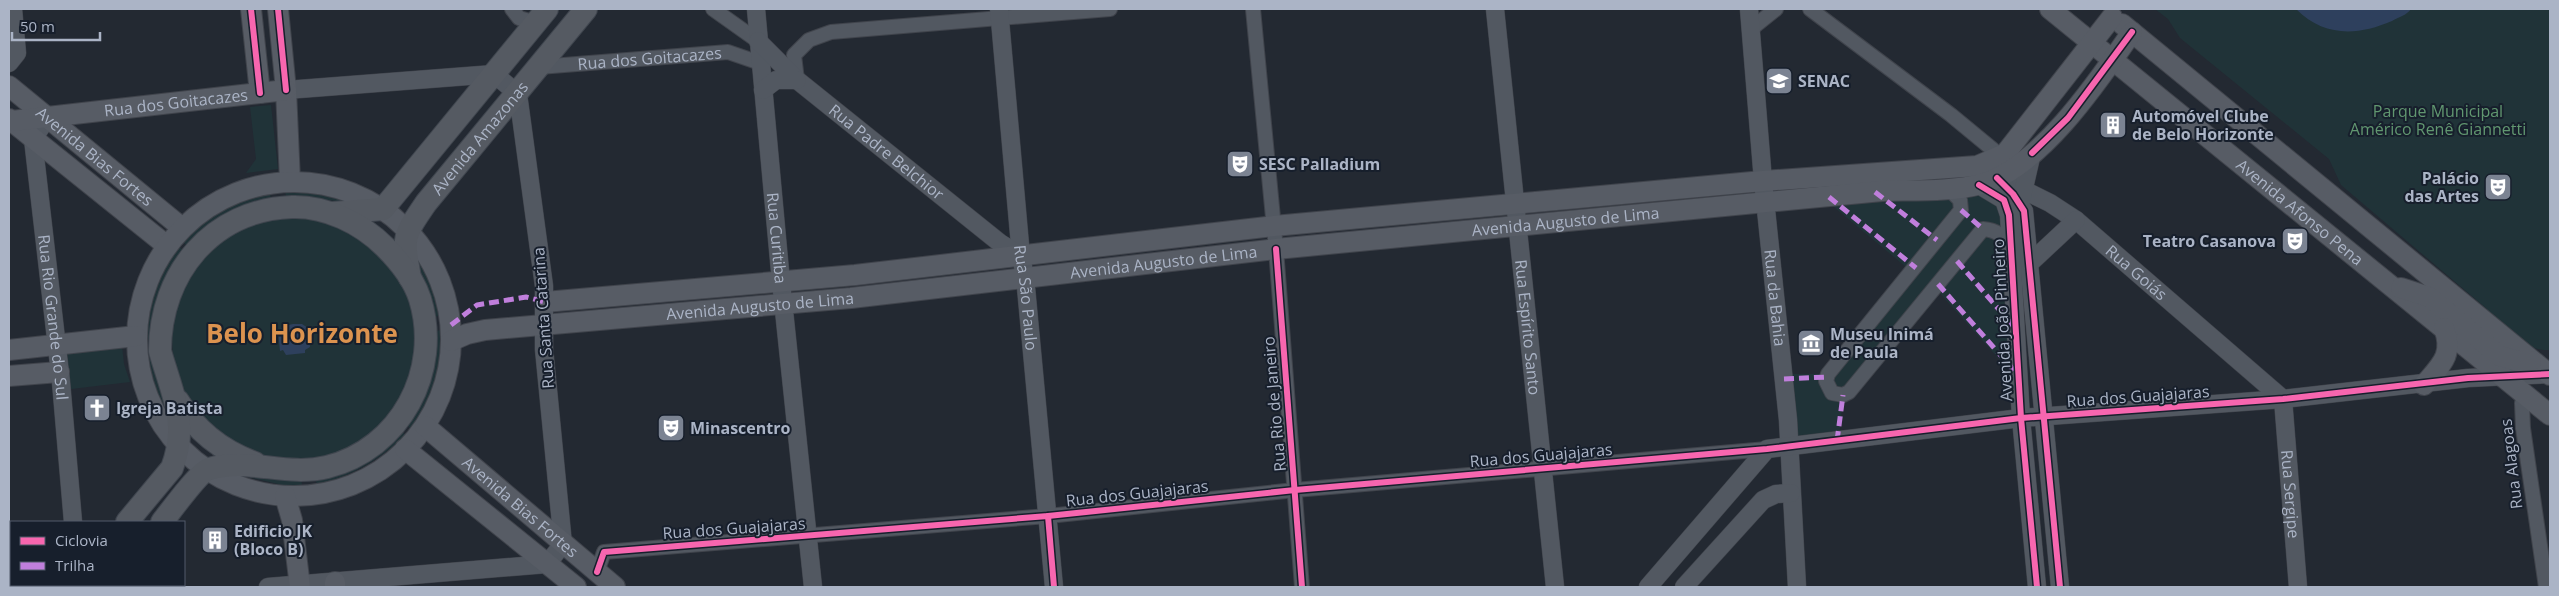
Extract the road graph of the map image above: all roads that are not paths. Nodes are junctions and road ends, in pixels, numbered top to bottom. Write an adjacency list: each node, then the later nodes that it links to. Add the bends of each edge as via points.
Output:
1 (14, 9): 24 (street, via 17,54)
2 (251, 9): 32 (main road)
3 (278, 9): 30 (main road)
4 (512, 9): 18 (street, via 519,18)
5 (586, 9): 26 (main road, Avenida Amazonas)
6 (713, 9): 21 (street, Rua Padre Belchior)
7 (722, 9): 21 (street, Rua Padre Belchior)
8 (756, 9): 21 (street, Rua Curitiba)
9 (1110, 9): 16 (street)
10 (1253, 9): 49 (street, Rua Rio de Janeiro)
11 (1495, 9): 45 (street, Rua Espírito Santo)
12 (1749, 9): 19 (street, Rua da Bahia)
13 (1776, 9): 19 (street)
14 (1810, 9): 38 (street, via 1997,153)
15 (2050, 9): 22 (main road, Avenida Afonso Pena)
16 (1000, 13): 28 (street, via 831,32 809,40 794,55); 56 (street, Rua São Paulo)
17 (2107, 13): 20 (main road, Avenida Afonso Pena); 22 (main road)
18 (542, 16): 27 (main road, Avenida Amazonas)
19 (1751, 29): 41 (street, Rua da Bahia)
20 (2132, 32): 23 (main road); 70 (main road, Avenida Afonso Pena)
21 (758, 41): 25 (street, Rua Curitiba); 28 (street, Rua Padre Belchior)
22 (2092, 44): 23 (main road, Avenida Afonso Pena); 38 (main road)
23 (2113, 60): 37 (main road, via 2068,118); 61 (main road, Avenida Afonso Pena)
24 (9, 63)
25 (760, 63): 26 (street, Rua dos Goitacazes, via 728,52); 31 (street, Rua Curitiba)
26 (539, 67): 33 (main road, Avenida Amazonas)
27 (494, 74): 30 (street, Rua dos Goitacazes); 33 (street); 46 (main road, Avenida Amazonas)
28 (797, 80): 31 (street, via 776,80); 56 (street, Rua Padre Belchior)
29 (9, 86): 34 (main road, Avenida Bias Fortes)
30 (286, 90): 32 (main road, Rua dos Goitacazes); 40 (main road)
31 (763, 90): 60 (street, Rua Curitiba)
32 (260, 93): 34 (main road, Rua dos Goitacazes)
33 (518, 94): 52 (main road, Avenida Amazonas); 62 (street, Rua Santa Catarina)
34 (48, 117): 35 (main road, Rua dos Goitacazes); 36 (street); 50 (main road, Avenida Bias Fortes)
35 (10, 121): 36 (main road, Avenida Bias Fortes)
36 (33, 139): 53 (main road, Avenida Bias Fortes); 68 (street, Rua Rio Grande do Sul)
37 (2032, 153): 39 (main road, via 2019,166); 43 (street, Avenida João Pinheiro)
38 (2005, 154): 39 (main road)
39 (1984, 176): 41 (main road, Avenida Augusto de Lima); 42 (main road, Avenida Augusto de Lima); 43 (street, Rua Goiás); 54 (street, Avenida João Pinheiro, via 2004,200)
40 (290, 181): 46 (main road, via 328,185 361,196); 50 (main road, via 231,194 204,208)
41 (1763, 181): 44 (street, Rua da Bahia); 45 (main road, Avenida Augusto de Lima)
42 (1948, 188): 44 (main road, Avenida Augusto de Lima); 54 (street, via 1960,200 1961,210 1828,374 1826,381 1832,393 1843,395 1849,392 1983,229 2003,235)
43 (2021, 197): 48 (street, Rua Goiás, via 2050,203); 57 (street, Avenida João Pinheiro)
44 (1765, 202): 51 (main road, Avenida Augusto de Lima); 84 (street, Rua da Bahia)
45 (1516, 206): 49 (main road, Avenida Augusto de Lima); 51 (street, Rua Espírito Santo)
46 (383, 209): 47 (main road); 52 (main road)
47 (332, 213): 59 (main road, via 378,240); 76 (main road, via 303,207 259,211 218,230 193,254 176,279 162,319 160,351)
48 (2076, 220): 57 (street); 78 (street, Rua Goiás)
49 (1274, 226): 55 (street, Rua Rio de Janeiro); 56 (main road, Avenida Augusto de Lima)
50 (181, 227): 53 (main road)
51 (1518, 228): 55 (main road, Avenida Augusto de Lima); 88 (street, Rua Espírito Santo)
52 (407, 230): 59 (main road); 67 (main road, via 434,264 442,283)
53 (166, 245): 66 (main road, via 149,273 139,304)
54 (2012, 247): 81 (street, Avenida João Pinheiro)
55 (1276, 249): 58 (main road, Avenida Augusto de Lima); 90 (street, Rua Rio de Janeiro)
56 (1020, 256): 58 (street, Rua São Paulo); 60 (main road, Avenida Augusto de Lima)
57 (2030, 263): 80 (street, Avenida João Pinheiro)
58 (1024, 277): 63 (main road, Avenida Augusto de Lima); 93 (street, Rua São Paulo)
59 (410, 279): 87 (main road, via 420,299 425,327 424,361 416,394 397,424 378,442 350,459 329,466 306,472)
60 (780, 282): 62 (main road, Avenida Augusto de Lima); 63 (street, Rua Curitiba)
61 (2385, 283): 65 (main road, Avenida Afonso Pena); 70 (main road, via 2429,297 2500,356 2518,361)
62 (545, 302): 64 (street, Rua Santa Catarina)
63 (783, 304): 64 (main road, Avenida Augusto de Lima); 97 (street, Rua Curitiba)
64 (544, 326): 67 (main road, Avenida Augusto de Lima, via 486,330); 98 (street, Rua Santa Catarina)
65 (2444, 328): 74 (main road, Avenida Afonso Pena); 75 (main road, via 2449,341 2446,359)
66 (136, 336): 68 (main road); 83 (main road, via 140,374 146,394 162,426)
67 (451, 341): 82 (main road, via 440,398)
68 (57, 345): 69 (main road); 71 (street, Rua Rio Grande do Sul)
69 (9, 350)
70 (2541, 360): 72 (main road, Avenida Afonso Pena)
71 (59, 372): 73 (main road); 94 (street, Rua Rio Grande do Sul)
72 (2550, 374): 74 (street, Rua dos Guajajaras); 77 (main road)
73 (9, 376)
74 (2500, 376): 75 (street, Rua dos Guajajaras); 77 (main road, Avenida Afonso Pena)
75 (2424, 384): 78 (street, Rua dos Guajajaras)
76 (173, 392): 83 (main road, via 181,425); 87 (main road, via 186,414 209,438 230,452)
77 (2526, 396): 79 (main road, Avenida Afonso Pena); 118 (street, Rua Alagoas, via 2522,403 2522,428)
78 (2283, 399): 80 (street, Rua dos Guajajaras); 117 (street, Rua Sergipe)
79 (2550, 415)
80 (2043, 416): 81 (street, Rua dos Guajajaras); 116 (street, Avenida João Pinheiro)
81 (2021, 418): 84 (street, Rua dos Guajajaras); 115 (street, Avenida João Pinheiro)
82 (425, 426): 85 (main road); 98 (main road, Avenida Bias Fortes)
83 (177, 446): 89 (main road); 95 (main road, via 172,468)
84 (1789, 446): 86 (street, Rua dos Guajajaras); 91 (street, Rua da Bahia)
85 (406, 449): 92 (main road, via 367,478 340,489 320,495); 100 (main road, Avenida Bias Fortes)
86 (1766, 449): 88 (street, Rua dos Guajajaras); 112 (street)
87 (267, 467): 89 (main road, via 237,464)
88 (1544, 468): 90 (street, Rua dos Guajajaras); 111 (street, Rua Espírito Santo)
89 (206, 470): 92 (main road, via 232,484); 96 (main road)
90 (1295, 490): 93 (street, Rua dos Guajajaras); 110 (street, Rua Rio de Janeiro)
91 (1791, 493): 113 (street, via 1776,494 1763,500); 114 (street, Rua da Bahia)
92 (285, 496): 103 (main road, via 292,520)
93 (1048, 516): 97 (street, Rua dos Guajajaras); 109 (street, Rua São Paulo)
94 (73, 521)
95 (128, 521)
96 (163, 521)
97 (808, 536): 99 (street, Rua dos Guajajaras, via 604,552); 108 (street, Rua Curitiba)
98 (563, 544): 99 (main road, Avenida Bias Fortes); 100 (street)
99 (597, 572): 107 (main road, Avenida Bias Fortes)
100 (555, 575): 101 (street); 106 (main road, Avenida Bias Fortes)
101 (335, 584): 103 (street)
102 (77, 586): 104 (street)
103 (300, 586): 105 (street)
104 (81, 587)
105 (268, 587)
106 (576, 587)
107 (616, 587)
108 (813, 587)
109 (1054, 587)
110 (1302, 587)
111 (1555, 587)
112 (1648, 587)
113 (1684, 587)
114 (1797, 587)
115 (2037, 587)
116 (2060, 587)
117 (2298, 587)
118 (2546, 587)

